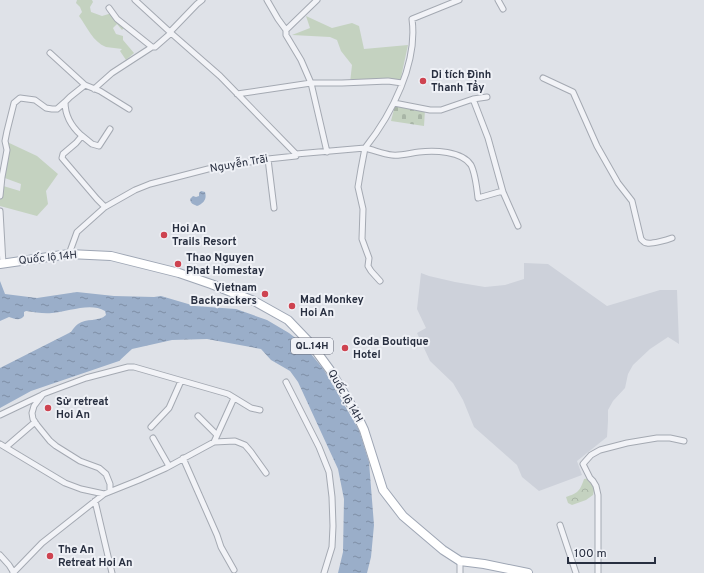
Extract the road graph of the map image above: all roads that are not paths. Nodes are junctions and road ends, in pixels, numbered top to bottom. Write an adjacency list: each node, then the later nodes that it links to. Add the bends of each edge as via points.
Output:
1 (135, 0): 10 (street)
2 (202, 0): 10 (street)
3 (267, 0): 9 (street)
4 (317, 0): 9 (street)
5 (459, 0): 15 (street, via 412,19 411,56)
6 (498, 0): 8 (street)
7 (109, 8): 11 (street, via 117,19)
8 (503, 9)
9 (286, 30): 14 (street, via 286,35)
10 (170, 33): 11 (street); 18 (street)
11 (152, 47): 17 (street, via 112,73)
12 (50, 53): 16 (street)
13 (543, 78): 36 (street, via 573,92 597,146 618,183 632,201 641,239 647,244)
14 (311, 83): 15 (street); 18 (street); 27 (street)
15 (402, 83): 22 (street)
16 (85, 85): 17 (street); 21 (street)
17 (94, 89): 23 (street)
18 (237, 94): 28 (street)
19 (487, 97): 20 (street)
20 (472, 99): 22 (street, via 441,110); 30 (street, via 488,138)
21 (65, 102): 25 (street, via 68,118); 31 (street, via 52,109 29,99 20,98 14,103 5,141 7,150)
22 (394, 103): 26 (street)
23 (129, 109)
24 (110, 129): 25 (street, via 99,146)
25 (81, 135): 32 (street, via 76,143 62,154 62,158)
26 (365, 148): 27 (street, Nguyễn Trãi); 30 (street, via 393,156 430,151 452,154 470,164 478,198); 39 (street, via 358,187 363,208 362,239 369,258 368,266)
27 (327, 152): 28 (street, Nguyễn Trãi)
28 (296, 154): 29 (street, Nguyễn Trãi)
29 (268, 159): 32 (street, Nguyễn Trãi, via 208,169 150,184); 33 (street)
30 (503, 192): 35 (street)
31 (0, 196)
32 (105, 207): 37 (street, Nguyễn Trãi, via 78,232)
33 (274, 208)
34 (0, 211): 38 (street)
35 (518, 226)
36 (672, 238)
37 (69, 254): 38 (main road, Quốc lộ 14H / QL.14H); 63 (main road, Quốc lộ 14H / QL.14H, via 111,256 179,273 254,301 288,320 311,344 356,413 383,490 403,516)
38 (1, 264)
39 (380, 281)
40 (181, 380): 42 (street, via 128,367 86,378); 43 (street); 48 (street, via 169,408)
41 (286, 382): 67 (street, via 329,472 332,547)
42 (43, 394): 45 (street); 47 (street, via 32,413)
43 (234, 398): 44 (street); 49 (street)
44 (260, 410)
45 (0, 415)
46 (198, 416): 49 (street)
47 (35, 422): 54 (street); 58 (street, via 56,446 106,474)
48 (151, 427)
49 (217, 435): 51 (street)
50 (153, 438): 56 (street)
51 (214, 442): 55 (street); 57 (street, via 235,441 244,445)
52 (684, 442): 71 (street, via 657,438 627,443 600,450 583,464 596,486)
53 (0, 444): 54 (street)
54 (6, 447): 59 (street, via 65,483)
55 (183, 458): 56 (street); 64 (street, via 221,547)
56 (169, 466): 58 (street)
57 (266, 473)
58 (110, 491): 59 (street)
59 (104, 494): 60 (street)
60 (95, 502): 65 (street, via 42,543); 66 (street)
61 (560, 525): 70 (street)
62 (0, 555): 65 (street)
63 (460, 561): 68 (street); 69 (main road, Quốc lộ 14H / QL.14H)
64 (234, 570)
65 (13, 573)
66 (112, 573)
67 (324, 573)
68 (460, 573)
69 (528, 573)
70 (576, 573)
71 (598, 573)

